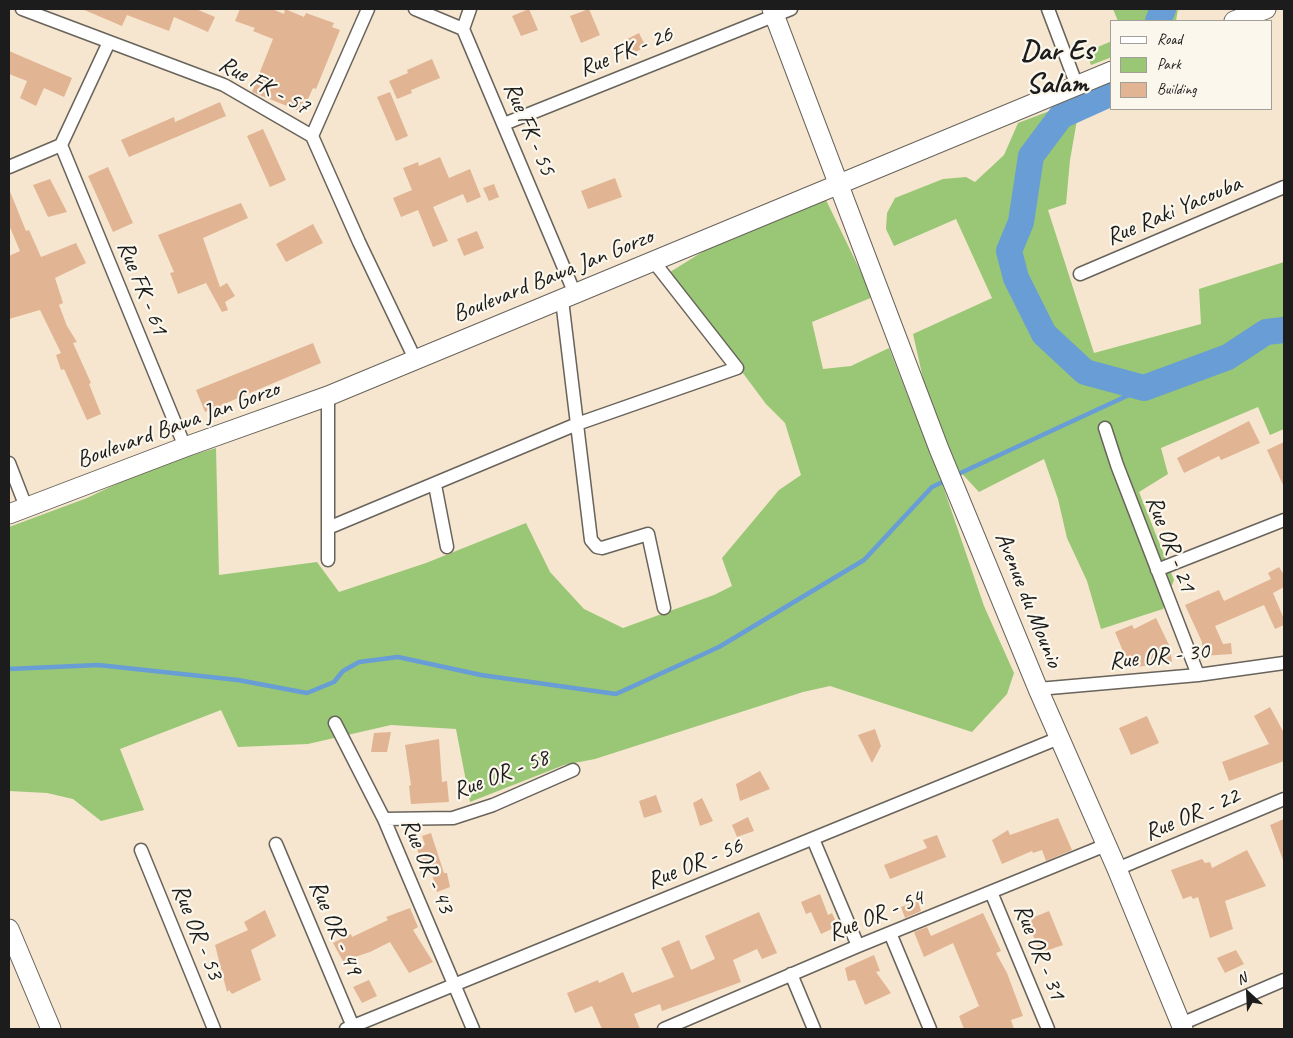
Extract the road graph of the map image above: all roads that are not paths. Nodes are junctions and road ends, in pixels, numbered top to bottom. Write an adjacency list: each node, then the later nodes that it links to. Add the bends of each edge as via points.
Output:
1 (22, 9): 10 (street, Rue FK - 57)
2 (368, 9): 14 (street)
3 (415, 9): 9 (street)
4 (470, 9): 9 (street)
5 (1048, 9): 12 (street)
6 (1266, 9): 8 (street)
7 (779, 11): 13 (street, Rue FK - 26); 17 (street, Avenue du Mounio)
8 (1237, 20)
9 (463, 29): 13 (street, Rue FK - 55)
10 (109, 42): 14 (street, Rue FK - 57, via 224,85); 15 (street)
11 (1104, 75): 12 (street, Boulevard Bawa Jan Gorzo)
12 (1077, 86): 17 (street, Boulevard Bawa Jan Gorzo)
13 (504, 124): 21 (street, Rue FK - 55)
14 (312, 136): 22 (street, Rue FK - 57)
15 (61, 145): 16 (street); 26 (street, Rue FK - 61)
16 (9, 167)
17 (840, 184): 19 (street, Boulevard Bawa Jan Gorzo); 39 (street, Avenue du Mounio, via 939,449)
18 (1284, 187): 20 (street, Rue Raki Yacouba)
19 (654, 262): 21 (street, Boulevard Bawa Jan Gorzo); 24 (street, via 738,368)
20 (1080, 274)
21 (568, 297): 22 (street, Boulevard Bawa Jan Gorzo); 24 (street, Rue FK - 55)
22 (415, 359): 23 (street, Boulevard Bawa Jan Gorzo)
23 (328, 396): 26 (street, Boulevard Bawa Jan Gorzo); 32 (street)
24 (577, 424): 28 (street); 36 (street, Rue FK - 55, via 592,540 602,548 647,534 650,536)
25 (1104, 428): 35 (street, Rue OR - 21)
26 (185, 447): 29 (street, Boulevard Bawa Jan Gorzo)
27 (9, 464): 29 (street)
28 (435, 485): 32 (street); 33 (street)
29 (26, 507): 30 (street, Boulevard Bawa Jan Gorzo)
30 (9, 514)
31 (1284, 520): 35 (street)
32 (328, 528): 34 (street)
33 (447, 547)
34 (328, 560)
35 (1157, 570): 38 (street, Rue OR - 21)
36 (664, 608)
37 (1284, 663): 38 (street, Rue OR - 30)
38 (1198, 675): 39 (street, Rue OR - 30)
39 (1038, 689): 41 (street, Avenue du Mounio)
40 (335, 723): 44 (street, Rue OR - 43)
41 (1059, 738): 45 (street, Rue OR - 56); 47 (street, Avenue du Mounio)
42 (573, 770): 44 (street, Rue OR - 58, via 453,818)
43 (1284, 800): 49 (street, Rue OR - 22)
44 (384, 819): 56 (street, Rue OR - 43)
45 (813, 839): 53 (street); 56 (street, Rue OR - 56)
46 (276, 844): 59 (street, Rue OR - 49)
47 (1106, 845): 49 (street, Avenue du Mounio); 50 (street, Rue OR - 54)
48 (141, 850): 61 (street, Rue OR - 53)
49 (1117, 869): 58 (street, Avenue du Mounio)
50 (991, 892): 52 (street, Rue OR - 54); 66 (street, Rue OR - 31)
51 (9, 929): 60 (street)
52 (890, 933): 53 (street, Rue OR - 54); 65 (street)
53 (858, 946): 54 (street, Rue OR - 54)
54 (791, 974): 57 (street, Rue OR - 54); 64 (street)
55 (1284, 980): 58 (street)
56 (454, 985): 59 (street, Rue OR - 56); 62 (street, Rue OR - 43)
57 (692, 1024): 63 (street, Rue OR - 54)
58 (1182, 1027)
59 (351, 1028)
60 (51, 1029)
61 (214, 1029)
62 (473, 1029)
63 (664, 1029)
64 (814, 1029)
65 (930, 1029)
66 (1048, 1029)

